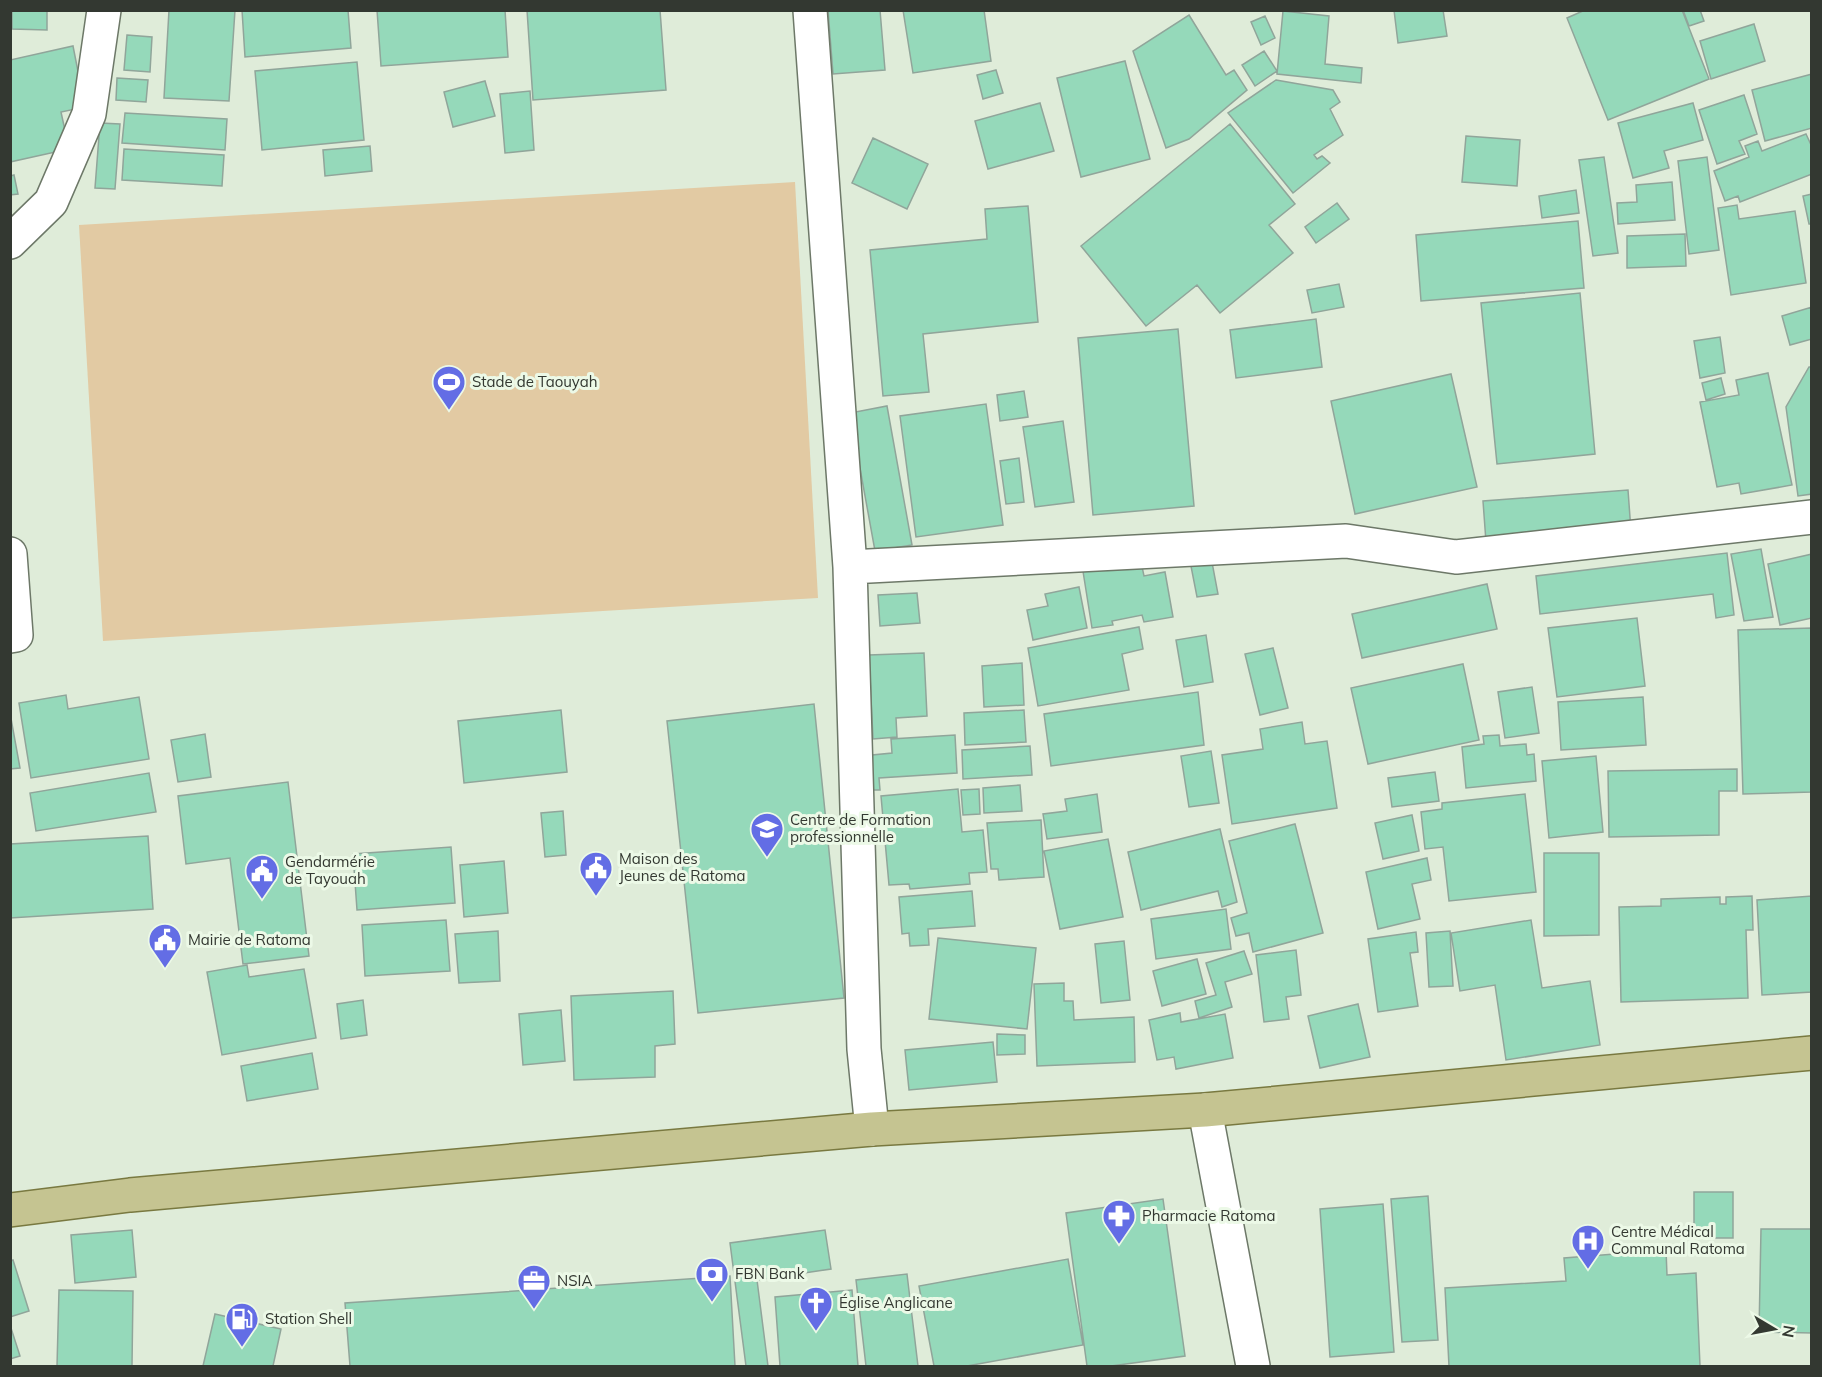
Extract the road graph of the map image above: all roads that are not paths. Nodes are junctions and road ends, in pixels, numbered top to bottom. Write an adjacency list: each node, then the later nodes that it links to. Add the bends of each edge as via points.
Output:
1 (104, 10): 3 (street, via 89,114 51,202)
2 (810, 10): 6 (street)
3 (10, 242)
4 (1812, 517): 6 (street, via 1456,556 1346,540)
5 (10, 554): 7 (street, via 16,635)
6 (850, 567): 10 (street, via 864,1050)
7 (10, 636)
8 (1812, 1053): 9 (main road)
9 (1205, 1110): 10 (main road); 12 (street)
10 (872, 1130): 11 (main road, via 130,1195)
11 (10, 1210)
12 (1252, 1366)

